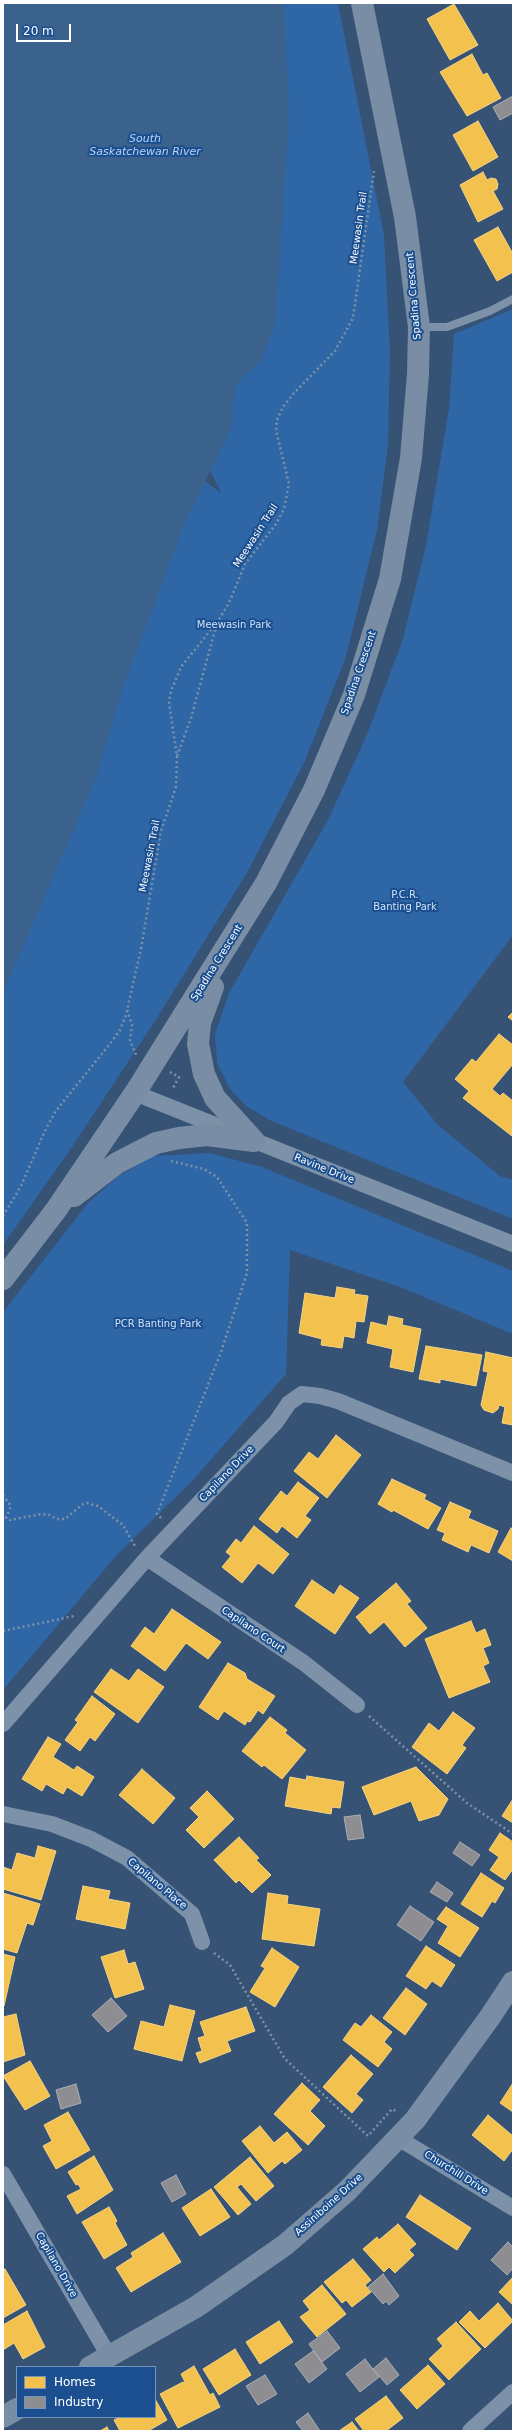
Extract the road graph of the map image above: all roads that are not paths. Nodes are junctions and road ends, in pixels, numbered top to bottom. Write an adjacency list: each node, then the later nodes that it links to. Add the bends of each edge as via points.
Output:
1 (362, 3): 3 (street, Spadina Crescent, via 405,217)
2 (513, 299): 3 (lane, via 490,311 447,327)
3 (419, 327): 4 (street, Spadina Crescent, via 411,458 388,586 354,695 314,790 266,883)
4 (227, 947): 5 (street, Spadina Crescent); 6 (street, via 200,1023 200,1058 208,1086 215,1098)
5 (135, 1093): 6 (street, Ravine Drive); 7 (street, Spadina Crescent)
6 (254, 1141): 7 (street, via 207,1135 156,1143 104,1171); 8 (street, Ravine Drive)
7 (56, 1210): 9 (street, Spadina Crescent)
8 (513, 1244)
9 (3, 1279)
10 (513, 1473): 11 (street, Capilano Drive, via 338,1401 302,1394 289,1403 276,1422)
11 (147, 1558): 12 (street, Capilano Court, via 304,1663); 13 (street, Capilano Drive)
12 (357, 1705)
13 (3, 1724)
14 (3, 1814): 15 (street, Capilano Place, via 52,1824 91,1839 127,1858 192,1914)
15 (202, 1942)
16 (513, 1982): 17 (street, Assiniboine Drive, via 415,2120)
17 (398, 2138): 19 (street, Churchill Drive); 20 (street, Assiniboine Drive, via 347,2191 285,2245 196,2307)
18 (3, 2174): 20 (street, Capilano Drive)
19 (513, 2208)
20 (109, 2356): 21 (street, Assiniboine Drive)
21 (92, 2366)
22 (513, 2392): 25 (street)
23 (16, 2410): 24 (street)
24 (3, 2417)
25 (470, 2431)

